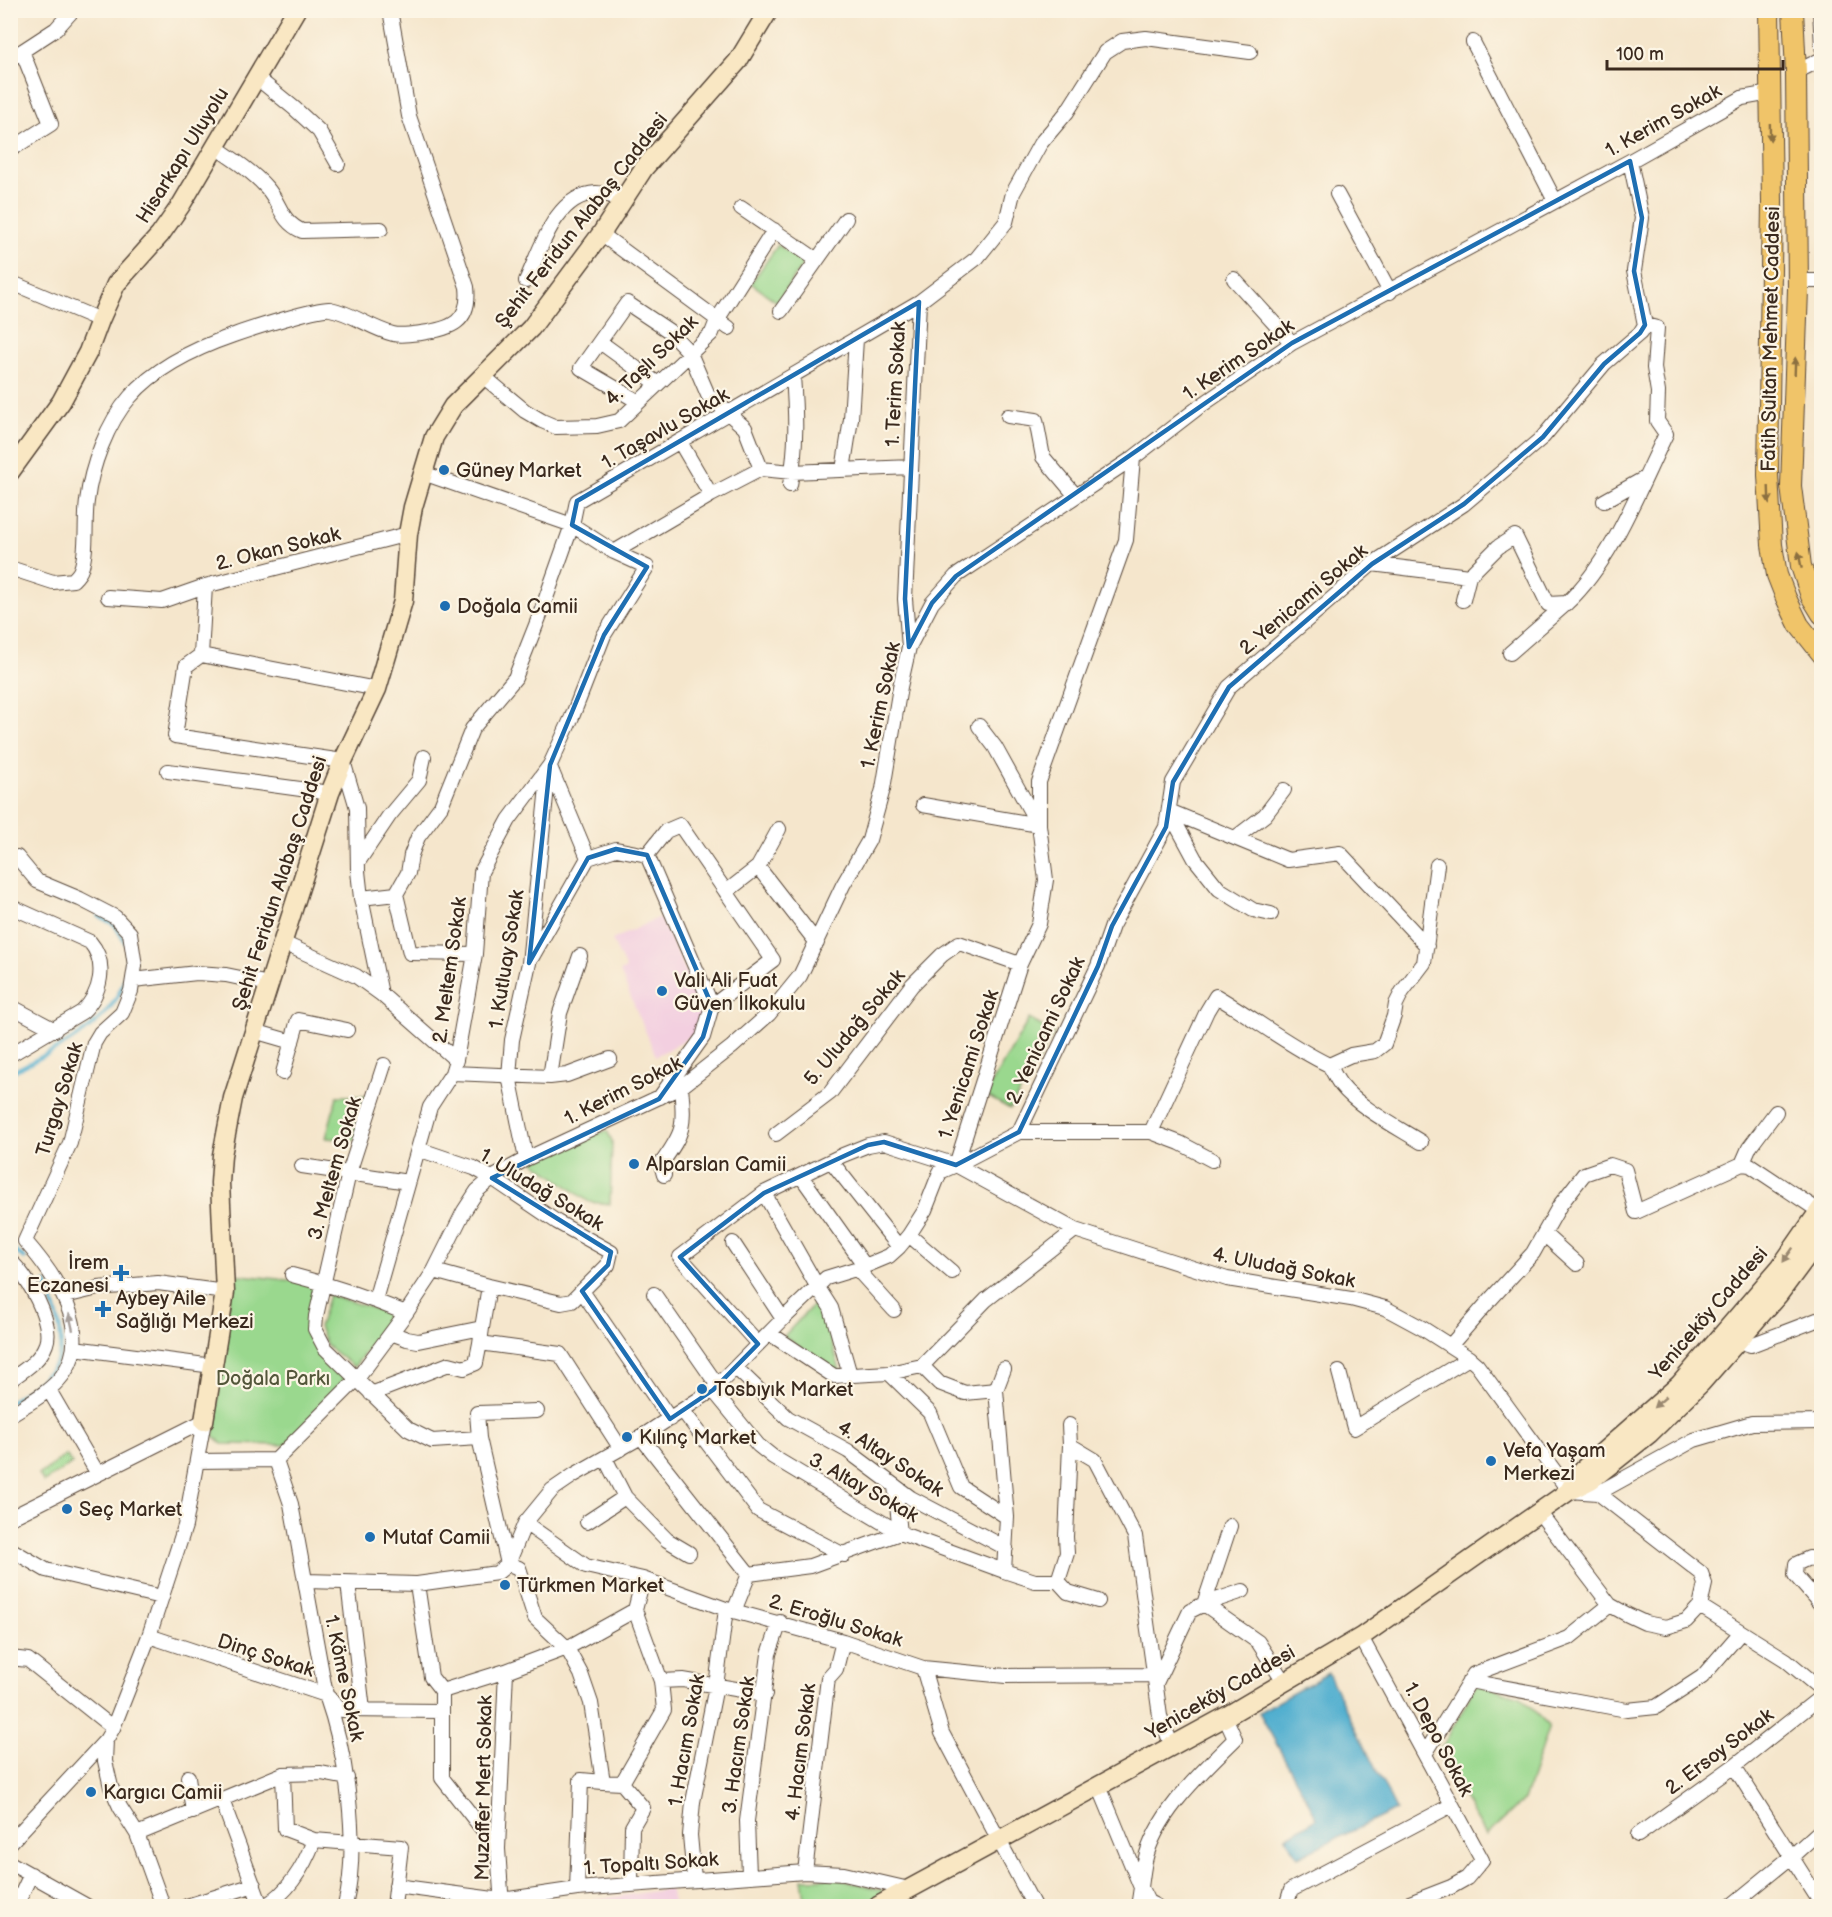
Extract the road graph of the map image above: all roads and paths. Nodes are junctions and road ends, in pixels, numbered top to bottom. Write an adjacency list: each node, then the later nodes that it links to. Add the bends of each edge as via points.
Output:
1 (73, 10): 11 (street, via 56,29)
2 (296, 10): 14 (street, Hisarkapı Uluyolu)
3 (390, 10): 66 (street, via 409,116 466,287 469,303 462,316 446,329 394,335 329,308 235,334 189,353 157,373 129,398 108,432 87,500 81,570 73,580 53,582)
4 (769, 10): 21 (street, Şehit Feridun Alabaş Caddesi, via 738,61 644,168)
5 (1769, 10): 15 (main road, Fatih Sultan Mehmet Caddesi)
6 (1794, 10): 13 (main road, Fatih Sultan Mehmet Caddesi)
7 (1820, 10): 9 (street)
8 (1473, 42): 22 (street)
9 (1821, 47)
10 (1250, 52): 35 (street, 1. Terim Sokak, via 1146,38 1122,41 1105,52 1067,111 1040,144 1013,193 1006,222 978,258)
11 (16, 55): 17 (street, via 51,124)
12 (1821, 59): 13 (street)
13 (1796, 72): 31 (main road, Fatih Sultan Mehmet Caddesi)
14 (256, 77): 16 (street, Hisarkapı Uluyolu); 19 (street, via 319,131)
15 (1770, 93): 18 (street, 1. Kerim Sokak, via 1742,98); 75 (main road, Fatih Sultan Mehmet Caddesi, one-way to 75, via 1768,475 1772,545 1786,598 1799,625)
16 (215, 147): 25 (street, via 268,189 283,216 302,231); 37 (street, Hisarkapı Uluyolu, via 160,235 116,284)
17 (10, 150)
18 (1630, 161): 22 (street, 1. Kerim Sokak); 39 (street, via 1642,218 1634,271)
19 (338, 164)
20 (1337, 195): 34 (street)
21 (624, 200): 27 (street, Şehit Feridun Alabaş Caddesi); 30 (street, via 598,193 567,204 555,218)
22 (1555, 201): 34 (street, 1. Kerim Sokak)
23 (741, 208): 26 (street)
24 (846, 219): 28 (street)
25 (381, 229)
26 (774, 230): 28 (street); 38 (street, 4. Taşlı Sokak)
27 (602, 234): 38 (street); 44 (street, Şehit Feridun Alabaş Caddesi, via 531,328)
28 (817, 260): 36 (street)
29 (1234, 279): 42 (street)
30 (526, 281)
31 (1797, 281): 33 (street); 72 (main road, Fatih Sultan Mehmet Caddesi, one-way to 31, via 1800,566 1791,486)
32 (10, 282): 37 (street)
33 (1821, 282)
34 (1390, 292): 42 (street, 1. Kerim Sokak)
35 (919, 302): 40 (street, 1. Taşavlu Sokak); 52 (street, 1. Terim Sokak)
36 (781, 311)
37 (100, 320): 55 (street, Hisarkapı Uluyolu, via 62,402)
38 (723, 324): 43 (street, 4. Taşlı Sokak)
39 (1645, 325): 58 (street, via 1657,328 1657,421 1666,434); 65 (street, 2. Yenicami Sokak, via 1604,364 1543,437 1464,504)
40 (856, 339): 45 (street, 1. Taşavlu Sokak); 54 (street)
41 (600, 342): 43 (street, via 627,303 669,330); 46 (street); 47 (street, via 581,368)
42 (1292, 343): 51 (street, 1. Kerim Sokak, via 1199,406)
43 (690, 353): 46 (street, 4. Taşlı Sokak); 48 (street, via 708,395)
44 (483, 376): 47 (street, 4. Taşlı Sokak, via 525,411 556,427 619,421); 56 (street, Şehit Feridun Alabaş Caddesi, via 453,406 434,437)
45 (793, 376): 48 (street, 1. Taşavlu Sokak); 57 (street, via 796,450)
46 (658, 384): 47 (street, 4. Taşlı Sokak)
47 (639, 402)
48 (730, 413): 50 (street, 1. Taşavlu Sokak); 53 (street, via 745,428)
49 (1008, 416): 60 (street, via 1036,420 1043,457)
50 (680, 442): 59 (street); 62 (street, 1. Taşavlu Sokak, via 577,501)
51 (1133, 458): 60 (street, 1. Kerim Sokak); 87 (street, 1. Yenicami Sokak, via 1126,540 1039,782)
52 (911, 467): 54 (street); 73 (street, 1. Terim Sokak, via 905,599)
53 (761, 469): 57 (street); 59 (street)
54 (843, 470): 57 (street)
55 (10, 472)
56 (423, 473): 62 (street); 63 (street, Şehit Feridun Alabaş Caddesi)
57 (791, 478)
58 (1645, 478): 61 (street); 71 (street, via 1600,564)
59 (711, 495): 64 (street)
60 (1076, 496): 73 (street, 1. Kerim Sokak, via 956,576 932,603)
61 (1604, 501)
62 (572, 525): 64 (street); 97 (street, 1. Taşavlu Sokak, via 515,678 472,729 441,806 418,837 408,873)
63 (408, 534): 68 (street, 2. Okan Sokak); 77 (street, Şehit Feridun Alabaş Caddesi, via 403,601)
64 (614, 552): 81 (street, 2. Meltem Sokak, via 647,567 604,635)
65 (1372, 564): 67 (street); 86 (street, 2. Yenicami Sokak, via 1229,687 1173,782)
66 (10, 568)
67 (1469, 576): 70 (street); 71 (street, via 1515,536 1548,604)
68 (205, 586): 69 (street, via 162,601); 76 (street, 2. Okan Sokak)
69 (108, 597)
70 (1463, 600)
71 (1566, 603): 74 (street)
72 (1821, 614)
73 (909, 647): 102 (street, 1. Kerim Sokak, via 883,789 869,840)
74 (1510, 653)
75 (1821, 654)
76 (201, 655): 77 (street); 80 (street, via 186,666 175,736)
77 (377, 689): 80 (street, Şehit Feridun Alabaş Caddesi)
78 (979, 726): 87 (street)
79 (424, 757): 93 (street, via 419,780)
80 (343, 761): 84 (street, Şehit Feridun Alabaş Caddesi); 93 (street, via 357,808)
81 (549, 765): 91 (street); 104 (street, 2. Meltem Sokak, via 509,820 481,872); 106 (street, 1. Kutluay Sokak)
82 (168, 771): 84 (street)
83 (1284, 790): 89 (street, via 1265,815)
84 (330, 793): 101 (street, Şehit Feridun Alabaş Caddesi)
85 (923, 805): 87 (street)
86 (1168, 811): 89 (street); 100 (street, via 1195,859 1219,889 1253,910); 128 (street, 2. Yenicami Sokak, via 1166,827 1112,926 1098,966)
87 (1038, 825): 107 (street, 1. Yenicami Sokak, via 1046,880 1039,924)
88 (779, 829): 95 (street)
89 (1235, 838): 103 (street, via 1288,860 1340,853)
90 (647, 855): 91 (street, via 616,849); 96 (street, via 666,831 680,825); 112 (street)
91 (588, 858): 106 (street)
92 (14, 860): 108 (street, Turgay Sokak, via 37,881 115,917 130,933)
93 (358, 862): 98 (street)
94 (1437, 865): 103 (street)
95 (759, 867): 96 (street); 102 (street)
96 (726, 892): 112 (street, via 773,960)
97 (396, 894): 98 (street); 104 (street, via 410,953)
98 (361, 898): 110 (street)
99 (10, 906): 113 (street, via 90,942 100,959 100,975 90,1004)
100 (1271, 914)
101 (282, 943): 109 (street, Şehit Feridun Alabaş Caddesi); 110 (street, via 356,976)
102 (817, 943): 125 (street, 1. Kerim Sokak, via 800,976 769,1014)
103 (1427, 946): 120 (street, via 1424,963 1396,1004 1384,1044 1375,1051 1351,1055)
104 (475, 954): 121 (street, 2. Meltem Sokak)
105 (580, 957): 124 (street, via 560,1013)
106 (529, 963): 123 (street, 1. Kutluay Sokak, via 512,1040)
107 (1020, 964): 130 (street, 5. Uludağ Sokak, via 959,943 912,985 830,1092); 137 (street, 1. Yenicami Sokak)
108 (133, 980): 109 (street, via 197,973); 158 (street, Turgay Sokak, via 122,1013 94,1043 70,1143 25,1241)
109 (269, 984): 115 (street, Şehit Feridun Alabaş Caddesi)
110 (381, 994): 121 (street)
111 (10, 1006): 113 (street)
112 (712, 1006): 126 (street, via 703,1037)
113 (55, 1030): 117 (street)
114 (347, 1030): 116 (street, via 298,1020)
115 (254, 1031): 116 (street); 163 (street, Şehit Feridun Alabaş Caddesi, via 233,1098 222,1155)
116 (292, 1042): 122 (street)
117 (10, 1055)
118 (610, 1059): 124 (street, via 567,1076)
119 (384, 1065): 139 (street, 3. Meltem Sokak)
120 (1329, 1065): 129 (street, via 1216,996); 131 (street, via 1353,1097)
121 (454, 1066): 123 (street); 132 (street, 2. Meltem Sokak, via 430,1107)
122 (283, 1073)
123 (509, 1076): 124 (street); 133 (street, 1. Kutluay Sokak)
124 (550, 1077)
125 (681, 1087): 126 (street, 1. Kerim Sokak); 140 (street, via 684,1119 678,1140 661,1164)
126 (658, 1099): 133 (street, 1. Kerim Sokak)
127 (1776, 1112): 136 (street)
128 (1019, 1132): 129 (street); 137 (street)
129 (1151, 1132): 134 (street)
130 (776, 1134)
131 (1421, 1142)
132 (418, 1149): 142 (street, 1. Uludağ Sokak); 143 (street, 2. Meltem Sokak)
133 (526, 1159): 142 (street, 1. Kerim Sokak)
134 (1212, 1160)
135 (831, 1161): 137 (street, 4. Uludağ Sokak, via 884,1142); 141 (street, 4. Uludağ Sokak); 151 (street)
136 (1742, 1164): 145 (street, via 1750,1165); 147 (street, via 1636,1212 1625,1170 1610,1165 1584,1174)
137 (956, 1165): 146 (street, 4. Uludağ Sokak); 148 (street, 1. Yenicami Sokak, via 940,1172 925,1210)
138 (302, 1166): 139 (street)
139 (349, 1173): 143 (street); 159 (street, 3. Meltem Sokak)
140 (664, 1175)
141 (801, 1176): 144 (street, 4. Uludağ Sokak); 154 (street)
142 (492, 1178): 155 (street, 1. Kerim Sokak, via 477,1191 464,1211); 164 (street, 1. Uludağ Sokak, via 557,1222 611,1252 609,1265)
143 (408, 1182): 167 (street, 2. Meltem Sokak)
144 (765, 1193): 162 (street); 177 (street, 4. Uludağ Sokak, via 680,1257)
145 (1820, 1209): 210 (street, Yeniceköy Caddesi, one-way to 210, via 1781,1266 1679,1385 1579,1473)
146 (1075, 1230): 178 (street, 4. Uludağ Sokak, via 1227,1279 1385,1308); 182 (street, via 986,1300)
147 (1544, 1234): 153 (street); 178 (street, via 1533,1253)
148 (909, 1235): 151 (street, 1. Yenicami Sokak); 156 (street)
149 (1821, 1236): 175 (street, Yeniceköy Caddesi, via 1779,1294)
150 (733, 1244): 171 (street)
151 (899, 1247): 154 (street, 1. Yenicami Sokak, via 889,1256)
152 (10, 1261): 160 (street)
153 (1577, 1264)
154 (861, 1268): 162 (street, 1. Yenicami Sokak, via 826,1278); 168 (street)
155 (434, 1271): 161 (street); 169 (street, 1. Kerim Sokak)
156 (952, 1272)
157 (292, 1275): 159 (street)
158 (54, 1278): 160 (street); 166 (street)
159 (324, 1283): 167 (street); 188 (street, 3. Meltem Sokak, via 315,1329 326,1348)
160 (30, 1285): 189 (street, via 47,1329 47,1341 35,1362)
161 (489, 1286): 164 (street, via 561,1303 572,1301); 172 (street)
162 (817, 1286): 171 (street, 1. Yenicami Sokak); 187 (street, via 831,1308)
163 (225, 1292): 166 (street, via 158,1283); 181 (street, Şehit Feridun Alabaş Caddesi)
164 (582, 1292): 197 (street)
165 (654, 1294): 190 (street, 3. Altay Sokak)
166 (64, 1296): 179 (street, one-way to 166, via 74,1329)
167 (375, 1300): 169 (street)
168 (894, 1310)
169 (406, 1313): 173 (street, 1. Kerim Sokak)
170 (1821, 1318): 175 (street, via 1751,1345)
171 (783, 1319): 174 (street, 1. Yenicami Sokak)
172 (482, 1328): 173 (street, via 418,1341); 176 (street)
173 (391, 1333): 188 (street, 1. Kerim Sokak)
174 (769, 1333): 177 (street, 1. Yenicami Sokak); 187 (street, via 834,1376)
175 (1738, 1341): 210 (street, Yeniceköy Caddesi, via 1649,1434 1591,1480)
176 (480, 1343): 193 (street, via 476,1363 464,1368 449,1364); 204 (street, via 560,1354)
177 (758, 1344): 183 (street, 1. Yenicami Sokak)
178 (1450, 1346): 180 (street, 4. Uludağ Sokak)
179 (74, 1347): 181 (street); 191 (street, via 69,1366)
180 (1469, 1358): 185 (street, via 1354,1428); 210 (street, 4. Uludağ Sokak)
181 (213, 1366): 198 (street, Şehit Feridun Alabaş Caddesi)
182 (922, 1366): 186 (street); 192 (street, via 939,1383 965,1393)
183 (736, 1368): 190 (street, 1. Yenicami Sokak); 209 (street, 4. Altay Sokak, via 788,1418 848,1451)
184 (1004, 1369): 192 (street)
185 (1339, 1372)
186 (889, 1373): 187 (street); 214 (street, via 930,1413 961,1487)
187 (850, 1375)
188 (357, 1379): 193 (street); 206 (street, 1. Kerim Sokak)
189 (10, 1380)
190 (715, 1388): 195 (street, 1. Yenicami Sokak); 219 (street, 3. Altay Sokak, via 758,1445 773,1457)
191 (49, 1390): 196 (street); 208 (street)
192 (996, 1390): 214 (street)
193 (371, 1394): 202 (street, via 408,1429 432,1441)
194 (537, 1411): 202 (street, via 477,1413)
195 (683, 1411): 197 (street, 1. Yenicami Sokak); 223 (street, via 758,1510)
196 (10, 1415)
197 (670, 1419): 201 (street, 1. Yenicami Sokak)
198 (204, 1421): 207 (street, Şehit Feridun Alabaş Caddesi); 208 (street)
199 (1821, 1422): 211 (street, via 1752,1423 1694,1440)
200 (1069, 1425): 203 (street)
201 (641, 1437): 204 (street, 1. Yenicami Sokak); 227 (street)
202 (479, 1438): 225 (street)
203 (1070, 1445): 230 (street, via 1067,1553); 251 (street, via 1095,1460 1135,1536)
204 (621, 1449): 205 (street, 1. Yenicami Sokak)
205 (605, 1458): 212 (street); 217 (street, 1. Yenicami Sokak, via 552,1490)
206 (276, 1460): 207 (street); 229 (street, 1. Köme Sokak, via 291,1504)
207 (197, 1461): 234 (street, Şehit Feridun Alabaş Caddesi, via 185,1526)
208 (98, 1474): 215 (street)
209 (895, 1486): 219 (street); 220 (street, 4. Altay Sokak)
210 (1569, 1491): 211 (street); 213 (street, Yeniceköy Caddesi)
211 (1598, 1493): 238 (street, via 1701,1573 1705,1584)
212 (625, 1497): 216 (street); 222 (street, via 667,1540)
213 (1539, 1512): 237 (street); 245 (street, Yeniceköy Caddesi)
214 (1007, 1517): 220 (street)
215 (10, 1518)
216 (587, 1522)
217 (525, 1523): 225 (street, 1. Yenicami Sokak); 228 (street, 2. Eroğlu Sokak, via 586,1566)
218 (1230, 1526): 236 (street)
219 (900, 1533): 223 (street); 226 (street, 3. Altay Sokak)
220 (1006, 1548): 226 (street)
221 (10, 1549): 234 (street, via 46,1570)
222 (689, 1553)
223 (843, 1555): 227 (street, via 810,1566)
224 (1821, 1560): 239 (street, via 1809,1558 1796,1564 1795,1575)
225 (508, 1564): 232 (street, via 497,1573); 247 (street, via 519,1568 535,1618)
226 (1004, 1571): 230 (street, 3. Altay Sokak, via 1035,1581)
227 (749, 1574): 241 (street, 1. Hacım Sokak)
228 (643, 1580): 240 (street); 241 (street, 2. Eroğlu Sokak)
229 (306, 1581): 231 (street); 259 (street, 1. Köme Sokak)
230 (1058, 1581): 235 (street, via 1068,1592)
231 (348, 1582): 232 (street); 261 (street)
232 (417, 1584): 257 (street, via 431,1677)
233 (1243, 1591): 236 (street)
234 (161, 1597): 244 (street, Şehit Feridun Alabaş Caddesi)
235 (1098, 1601)
236 (1204, 1604): 251 (street, via 1190,1611); 254 (street, via 1258,1642)
237 (1611, 1605): 238 (street, via 1645,1623 1666,1628 1686,1621); 253 (street, via 1569,1638 1474,1674)
238 (1700, 1606): 243 (street)
239 (1821, 1606)
240 (635, 1610): 247 (street); 252 (street)
241 (730, 1610): 242 (street, 2. Eroğlu Sokak); 255 (street, 1. Hacım Sokak)
242 (780, 1622): 246 (street, 2. Eroğlu Sokak); 258 (street, 3. Hacım Sokak, via 769,1654)
243 (1741, 1632): 253 (street, via 1702,1677 1656,1707 1627,1710); 256 (street, via 1786,1660)
244 (148, 1636): 259 (street, Dinç Sokak); 264 (street, Şehit Feridun Alabaş Caddesi)
245 (1361, 1637): 254 (street, Yeniceköy Caddesi); 266 (street, 1. Depo Sokak)
246 (843, 1641): 249 (street, 2. Eroğlu Sokak); 287 (street, 4. Hacım Sokak, via 836,1670 828,1678)
247 (567, 1648): 250 (street); 271 (street, via 591,1703)
248 (10, 1658): 264 (street, via 28,1660)
249 (922, 1668): 251 (street, 2. Eroğlu Sokak, via 1005,1676); 281 (street, via 942,1733)
250 (506, 1671): 257 (street); 284 (street, Muzaffer Mert Sokak)
251 (1156, 1679): 265 (street, via 1160,1716)
252 (661, 1681): 255 (street); 272 (street, via 664,1710)
253 (1469, 1681): 266 (street)
254 (1284, 1682): 263 (street, Yeniceköy Caddesi)
255 (716, 1686): 258 (street); 290 (street, 1. Hacım Sokak, via 693,1802 690,1835)
256 (1821, 1690)
257 (442, 1691): 262 (street)
258 (765, 1694): 289 (street, 3. Hacım Sokak, via 747,1821)
259 (326, 1695): 261 (street, Dinç Sokak, via 342,1710); 270 (street, 1. Köme Sokak)
260 (1821, 1696): 267 (street, 2. Ersoy Sokak)
261 (363, 1710): 262 (street, Dinç Sokak)
262 (441, 1711): 284 (street, via 442,1778)
263 (1225, 1717): 265 (street, Yeniceköy Caddesi); 296 (street, via 1235,1739 1172,1807 1146,1860)
264 (109, 1734): 278 (street, via 105,1761 111,1787); 282 (street, Şehit Feridun Alabaş Caddesi)
265 (1172, 1746): 273 (street, Yeniceköy Caddesi)
266 (1425, 1754): 275 (street, 1. Depo Sokak)
267 (1734, 1766): 279 (street, 2. Ersoy Sokak); 285 (street)
268 (283, 1774): 270 (street, via 321,1773); 274 (street); 280 (street, via 285,1829)
269 (188, 1778): 276 (street)
270 (347, 1779): 283 (street, 1. Köme Sokak)
271 (603, 1782): 272 (street); 294 (street, via 581,1780)
272 (622, 1783): 291 (street, via 643,1808 632,1827)
273 (1099, 1786): 281 (street, Yeniceköy Caddesi); 296 (street)
274 (222, 1800): 276 (street); 292 (street)
275 (1452, 1804): 312 (street, via 1291,1890); 313 (street, 1. Depo Sokak, via 1482,1860 1467,1878)
276 (193, 1812): 278 (street)
277 (1821, 1829): 285 (street)
278 (137, 1834): 302 (street)
279 (1638, 1835)
280 (314, 1840): 283 (street); 305 (street, via 290,1886)
281 (999, 1840): 295 (street, Yeniceköy Caddesi); 309 (street)
282 (10, 1842)
283 (351, 1842): 293 (street, via 401,1847); 306 (street, 1. Köme Sokak, via 351,1876)
284 (498, 1849): 297 (street, Muzaffer Mert Sokak)
285 (1791, 1857): 298 (street); 299 (street)
286 (10, 1863): 288 (street)
287 (805, 1872): 289 (street, 1. Topaltı Sokak); 295 (street, 1. Topaltı Sokak, via 844,1874)
288 (30, 1874): 300 (street); 301 (street)
289 (749, 1875): 290 (street, 1. Topaltı Sokak)
290 (694, 1880): 291 (street, 1. Topaltı Sokak)
291 (631, 1884): 294 (street, 1. Topaltı Sokak)
292 (254, 1885): 303 (street); 304 (street)
293 (396, 1886): 297 (street, 1. Topaltı Sokak); 307 (street)
294 (577, 1889): 297 (street, 1. Topaltı Sokak)
295 (909, 1889): 308 (street, Yeniceköy Caddesi)
296 (1142, 1890): 310 (street); 311 (street, via 1148,1902)
297 (502, 1903)
298 (1735, 1905)
299 (1821, 1905)
300 (16, 1906)
301 (87, 1906)
302 (163, 1906)
303 (187, 1906)
304 (261, 1906)
305 (265, 1906)
306 (345, 1906)
307 (394, 1906)
308 (878, 1906)
309 (1034, 1906)
310 (1138, 1906)
311 (1156, 1906)
312 (1286, 1906)
313 (1402, 1906)

